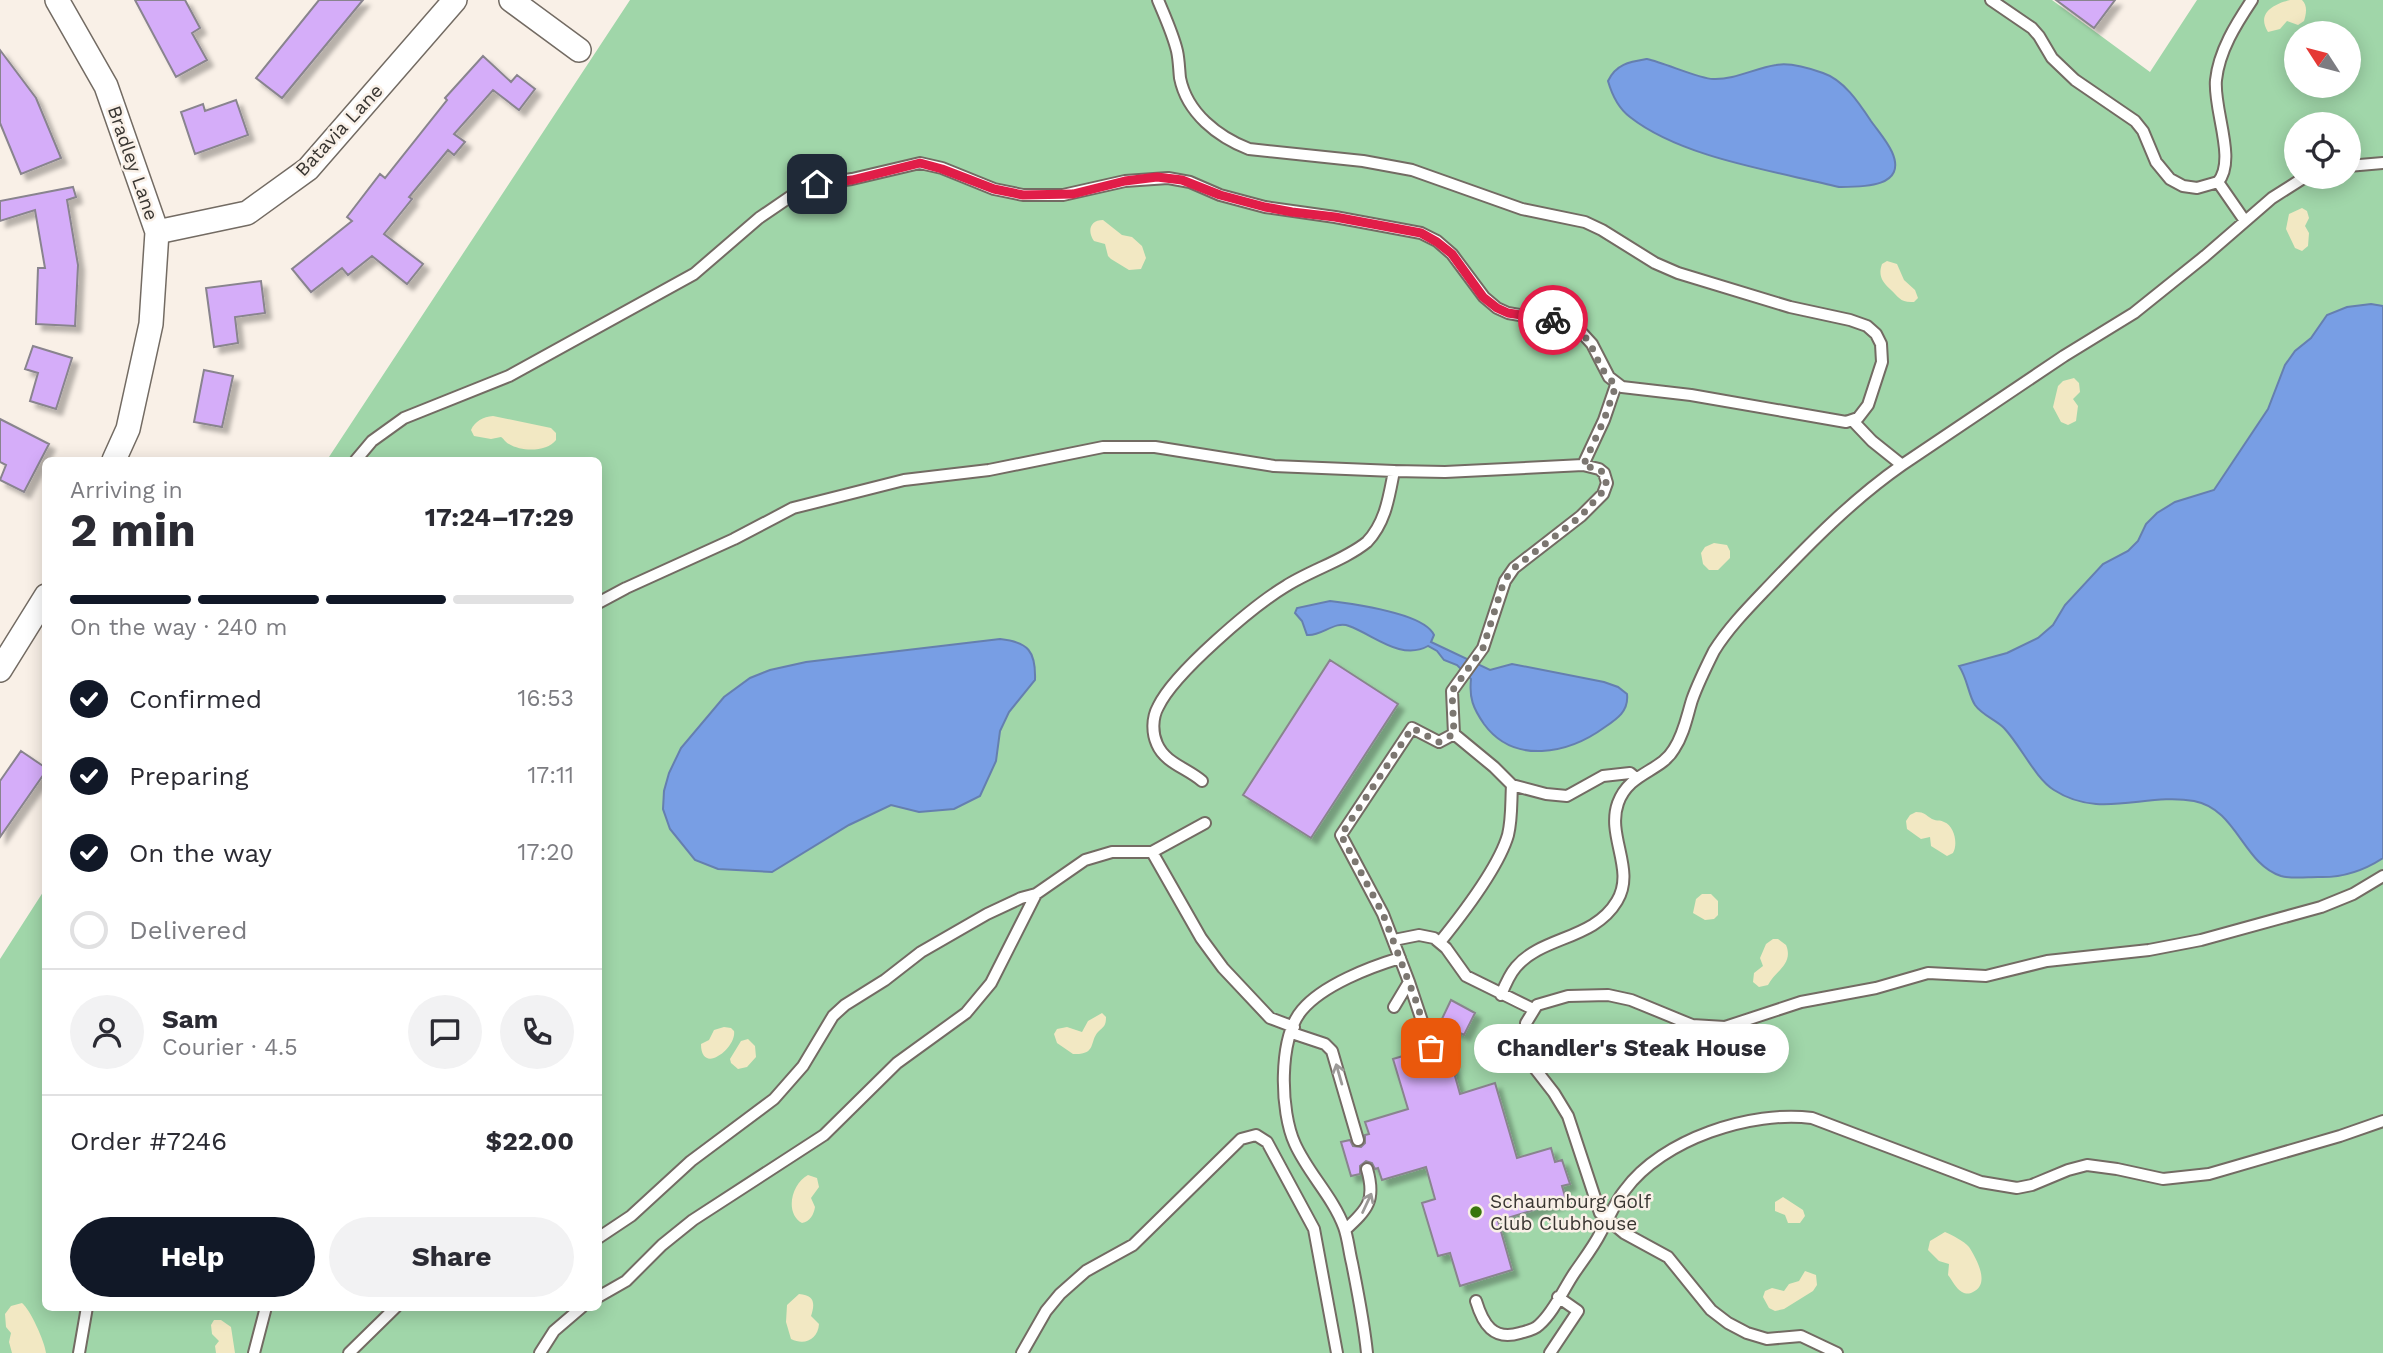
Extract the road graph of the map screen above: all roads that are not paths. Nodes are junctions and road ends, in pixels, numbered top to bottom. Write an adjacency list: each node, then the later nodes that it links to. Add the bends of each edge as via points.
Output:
1 (57, 0): 13 (street, Bradley Lane, via 106,86)
2 (455, 0): 13 (street, Batavia Lane, via 308,169 247,213)
3 (511, 0): 7 (street)
4 (1158, 0): 15 (lane, via 1177,49 1186,95 1208,125 1242,146 1412,170 1522,209 1585,222 1678,273 1867,326 1881,344 1882,362 1868,405)
5 (1991, 0): 10 (lane, via 2032,28 2052,58 2076,80 2135,121 2170,179 2197,188)
6 (2252, 0): 10 (lane, via 2217,72 2216,104 2226,162)
7 (579, 50)
8 (2383, 163): 9 (lane)
9 (2361, 165)
10 (2218, 182): 12 (lane)
11 (2286, 189): 12 (lane)
12 (2245, 221): 19 (lane, via 2134,313)
13 (157, 232): 16 (street, Bradley Lane, via 151,324 128,429)
14 (1616, 385): 15 (lane); 17 (lane, via 1582,332 1497,308 1483,297 1452,254 1421,233 1265,207 1168,178 1125,181 1063,195 1023,195 920,163 800,190 759,218 694,274 509,376 404,418); 18 (lane)
15 (1853, 421): 19 (lane)
16 (115, 457)
17 (359, 457)
18 (1583, 466): 20 (lane); 24 (lane, via 1600,469 1606,488 1581,516 1509,574 1483,648 1452,691)
19 (1902, 466): 25 (lane, via 1829,525 1734,624 1708,663 1672,753)
20 (1394, 471): 21 (lane, via 1273,466 1175,449 1114,446 970,473 904,480 785,511); 26 (lane, via 1384,516 1367,542 1279,591 1214,644 1164,696 1154,716 1157,745 1169,760)
21 (602, 601)
22 (42, 602): 23 (street)
23 (1, 665)
24 (1454, 734): 27 (lane); 32 (lane, via 1439,742 1412,728 1341,835)
25 (1636, 778): 27 (lane, via 1630,773 1603,776 1567,796); 36 (lane, via 1621,795 1616,811 1624,875 1616,903 1588,928 1528,956 1516,967)
26 (1202, 781)
27 (1512, 785): 33 (lane, via 1504,845)
28 (1205, 823): 29 (lane)
29 (1152, 852): 31 (lane, via 1112,852 1085,860); 39 (lane, via 1223,968 1270,1018)
30 (2383, 876): 38 (lane, via 2321,907 2201,940 2047,961 1986,976 1928,973 1789,1005 1725,1027 1692,1025 1608,995 1569,996)
31 (1036, 894): 46 (lane, via 937,941 845,1005 827,1023 783,1091); 47 (lane, via 991,982 966,1013 897,1063 824,1135 693,1220 626,1281)
32 (1394, 940): 33 (lane, via 1419,935); 34 (lane)
33 (1440, 942): 36 (lane, via 1466,976)
34 (1401, 958): 35 (lane); 39 (lane, via 1357,974 1317,997 1303,1009)
35 (1409, 982): 37 (lane); 40 (lane)
36 (1501, 995): 38 (lane)
37 (1394, 1007)
38 (1533, 1009): 44 (lane, via 1526,1023 1525,1050 1568,1116 1595,1204)
39 (1293, 1030): 42 (lane, one-way to 39, via 1332,1051); 45 (lane, via 1283,1089 1289,1131)
40 (1431, 1048)
41 (2383, 1121): 44 (lane, via 2209,1174 2164,1179 2087,1165 2017,1188 1981,1182 1817,1119 1778,1118 1723,1127 1678,1146 1635,1178)
42 (1358, 1140)
43 (1367, 1169): 45 (lane, one-way to 43, via 1370,1201)
44 (1607, 1221): 48 (lane); 62 (lane, via 1668,1257 1710,1310 1728,1323 1767,1339 1801,1336)
45 (1345, 1230): 60 (lane)
46 (602, 1235)
47 (602, 1295)
48 (1558, 1297): 49 (lane, via 1537,1327 1505,1336 1486,1327); 61 (lane, via 1578,1311)
49 (1475, 1301)
50 (86, 1311): 54 (lane)
51 (265, 1311): 55 (lane)
52 (392, 1311): 56 (lane)
53 (577, 1311): 57 (lane, via 554,1331)
54 (79, 1353)
55 (254, 1353)
56 (349, 1353)
57 (540, 1353)
58 (1022, 1353): 59 (lane, via 1046,1311 1073,1281 1133,1245 1241,1139 1256,1135 1267,1142 1314,1229)
59 (1337, 1353)
60 (1367, 1353)
61 (1550, 1353)
62 (1837, 1353)

